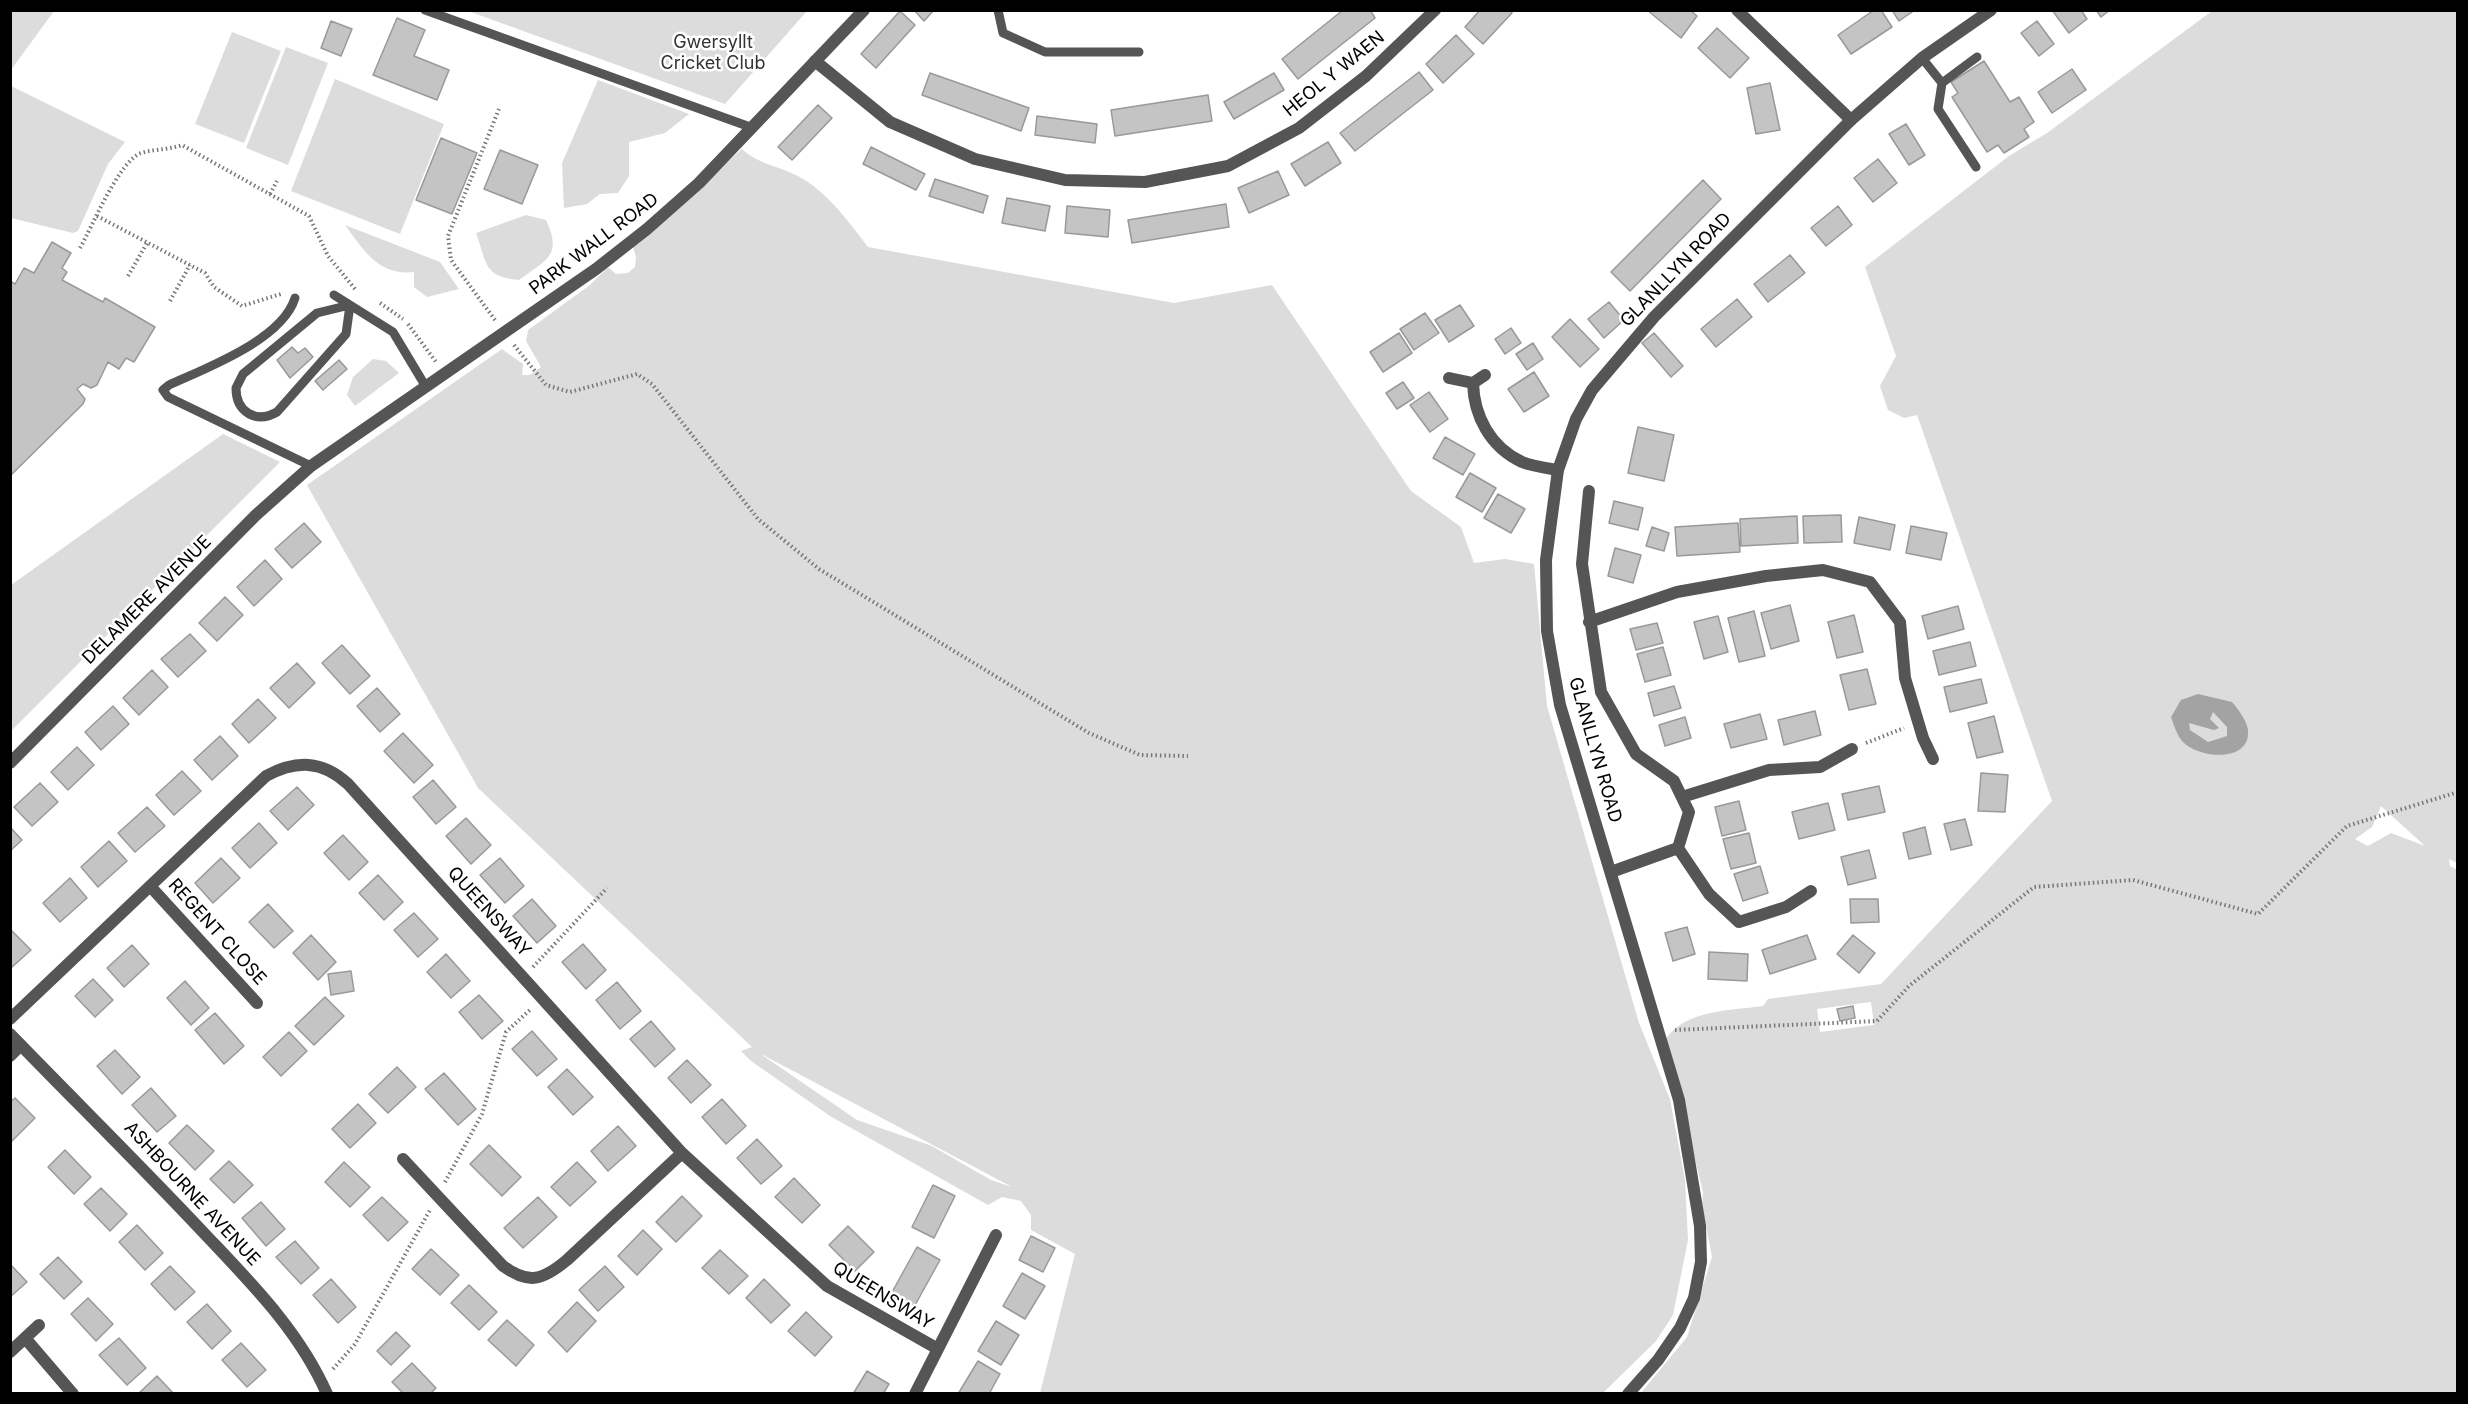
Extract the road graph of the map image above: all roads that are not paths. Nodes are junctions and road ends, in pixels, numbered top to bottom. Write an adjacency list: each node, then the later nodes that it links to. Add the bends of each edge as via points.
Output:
1 (425, 10): 14 (lane)
2 (864, 10): 11 (street, PARK WALL ROAD)
3 (999, 10): 8 (lane, via 1003,33 1045,52)
4 (1435, 10): 11 (street, HEOL Y WAEN, via 1366,76 1299,128 1228,166 1146,182 1065,180 975,159 890,122)
5 (1737, 10): 13 (street)
6 (1991, 10): 7 (street, GLANLLYN ROAD)
7 (1978, 14): 10 (street, GLANLLYN ROAD)
8 (1139, 52)
9 (1977, 57): 12 (lane)
10 (1922, 58): 12 (lane); 13 (street, GLANLLYN ROAD)
11 (815, 61): 14 (street, PARK WALL ROAD)
12 (1941, 83): 15 (lane, via 1938,109)
13 (1851, 120): 24 (street, GLANLLYN ROAD, via 1615,360 1576,419)
14 (753, 128): 22 (street, PARK WALL ROAD, via 647,229)
15 (1976, 167)
16 (334, 295): 18 (lane)
17 (295, 298): 23 (lane, via 288,311 248,349 163,390 168,397)
18 (350, 305): 18 (lane, via 346,334 277,412 262,418 242,409 236,388 243,374 317,313); 22 (lane, via 393,332)
19 (1485, 375): 21 (street)
20 (1449, 378): 21 (street)
21 (1473, 383): 24 (street, via 1479,418 1491,436 1523,462)
22 (426, 387): 23 (street, PARK WALL ROAD)
23 (312, 466): 29 (street, DELAMERE AVENUE, via 256,515)
24 (1558, 470): 32 (street, GLANLLYN ROAD, via 1546,560 1547,631 1560,705)
25 (1589, 491): 26 (street, via 1581,564)
26 (1589, 622): 28 (street, via 1677,591 1766,576 1823,570 1870,582 1900,622 1905,678); 30 (street, via 1601,692 1636,754 1674,781)
27 (1852, 749): 30 (street, via 1820,768 1769,770)
28 (1934, 759)
29 (10, 763)
30 (1682, 797): 31 (street, via 1689,812)
31 (1678, 848): 32 (street); 34 (street, via 1709,894 1739,922 1786,907)
32 (1611, 872): 50 (street, GLANLLYN ROAD, via 1679,1100 1700,1226 1701,1262 1694,1298 1680,1328)
33 (150, 886): 35 (street, REGENT CLOSE); 36 (street, QUEENSWAY); 40 (street, QUEENSWAY, via 266,776 296,765 319,765 348,784)
34 (1811, 891)
35 (257, 1003)
36 (10, 1019)
37 (10, 1034): 38 (street, ASHBOURNE AVENUE)
38 (21, 1045): 39 (street); 48 (street, ASHBOURNE AVENUE, via 262,1294 290,1328)
39 (10, 1056)
40 (682, 1153): 41 (street, via 553,1272 534,1279 516,1275 503,1266); 45 (street, QUEENSWAY, via 826,1286)
41 (403, 1159)
42 (996, 1235): 45 (street)
43 (39, 1325): 44 (street)
44 (25, 1338): 46 (street); 47 (street)
45 (938, 1350): 49 (street)
46 (10, 1352)
47 (73, 1394)
48 (327, 1394)
49 (915, 1394)
50 (1628, 1394)

